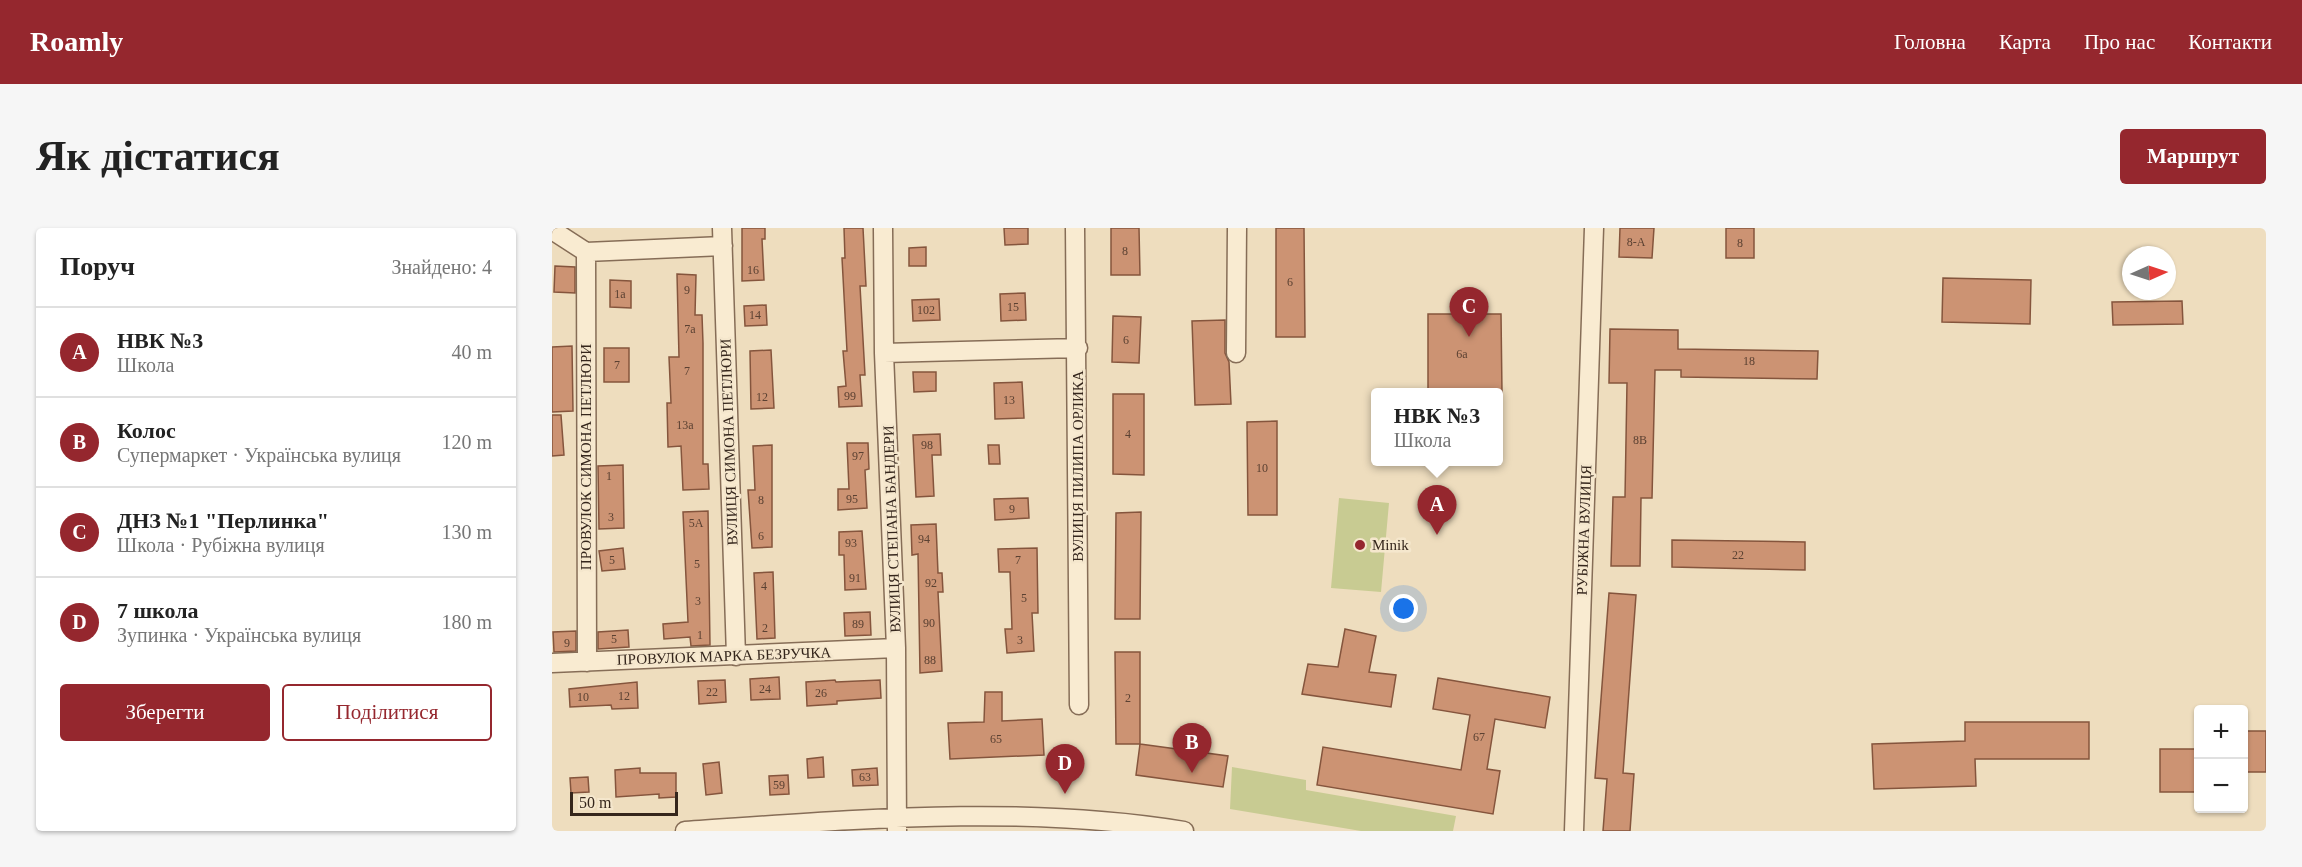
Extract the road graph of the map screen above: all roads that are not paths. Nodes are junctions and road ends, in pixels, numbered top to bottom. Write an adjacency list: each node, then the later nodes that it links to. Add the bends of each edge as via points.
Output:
1 (883, 228): 10 (street, ВУЛИЦЯ СТЕПАНА БАНДЕРИ)
2 (1075, 228): 8 (street, ВУЛИЦЯ ПИЛИПА ОРЛИКА)
3 (1237, 228): 9 (street)
4 (1594, 228): 19 (street, РУБІЖНА ВУЛИЦЯ)
5 (552, 230): 7 (street)
6 (722, 237): 7 (street); 12 (street, ВУЛИЦЯ СИМОНА ПЕТЛЮРИ)
7 (586, 252): 13 (street, ПРОВУЛОК СИМОНА ПЕТЛЮРИ)
8 (1078, 348): 10 (street); 15 (street, ВУЛИЦЯ ПИЛИПА ОРЛИКА)
9 (1236, 352)
10 (884, 353): 11 (street, ВУЛИЦЯ СТЕПАНА БАНДЕРИ)
11 (896, 648): 12 (street, ПРОВУЛОК МАРКА БЕЗРУЧКА); 16 (street, ВУЛИЦЯ СТЕПАНА БАНДЕРИ)
12 (736, 656): 13 (street, ПРОВУЛОК МАРКА БЕЗРУЧКА)
13 (587, 662): 14 (street, ПРОВУЛОК МАРКА БЕЗРУЧКА)
14 (552, 663)
15 (1079, 705)
16 (897, 824): 17 (street); 18 (street, via 1072,818)
17 (685, 831)
18 (1184, 831)
19 (1574, 831)

